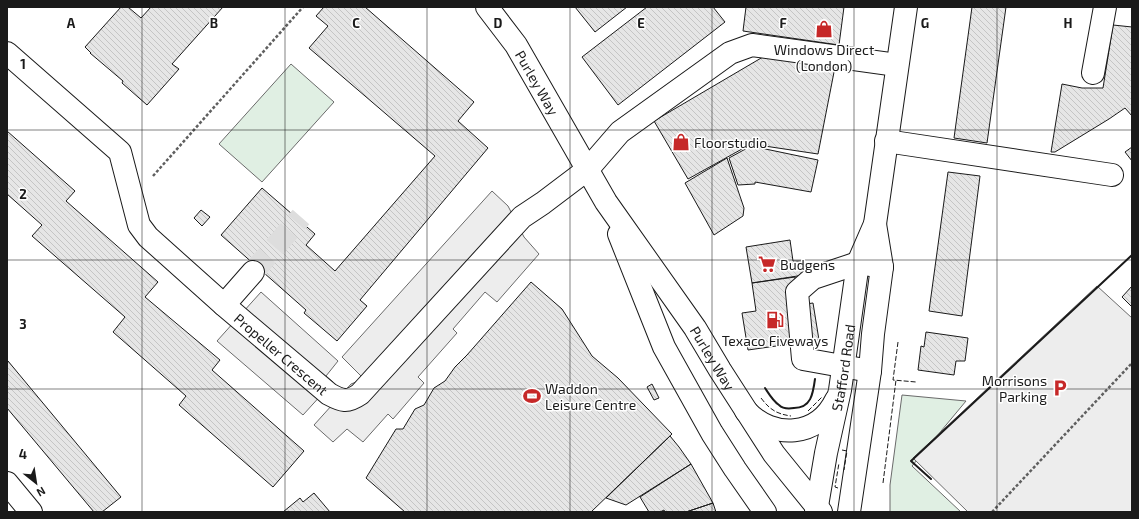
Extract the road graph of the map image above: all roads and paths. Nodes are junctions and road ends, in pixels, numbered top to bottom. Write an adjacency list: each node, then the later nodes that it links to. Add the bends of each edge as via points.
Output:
1 (303, 7): 11 (path)
2 (488, 7): 9 (main road, Purley Way, via 516,45)
3 (906, 7): 6 (main road, Stafford Road)
4 (1104, 7): 7 (main road)
5 (7, 53): 11 (main road, Propeller Crescent, via 120,152)
6 (897, 66): 8 (main road, Stafford Road); 9 (main road, Propeller Crescent, via 752,45 730,53 620,132)
7 (1093, 73)
8 (886, 141): 10 (main road); 13 (main road, Stafford Road)
9 (588, 169): 12 (main road, Purley Way); 17 (main road, Propeller Crescent, via 522,217 352,400 339,400 329,394)
10 (1112, 176)
11 (133, 199): 17 (main road, Propeller Crescent, via 139,225 148,237)
12 (606, 202): 22 (main road, Purley Way, via 695,328); 26 (main road, Purley Way, via 664,347 712,433)
13 (875, 224): 14 (main road, Stafford Road); 15 (main road, Stafford Road)
14 (858, 263): 15 (main road); 19 (main road, Stafford Road); 19 (main road, via 813,278 797,292 803,359)
15 (882, 267): 20 (main road, Stafford Road)
16 (252, 272): 17 (main road)
17 (224, 305)
18 (1132, 363): 27 (path)
19 (843, 366): 20 (main road); 21 (main road, Stafford Road)
20 (870, 371): 24 (main road, Stafford Road, via 857,464)
21 (840, 390): 22 (main road, via 834,404 825,415 814,424 801,429 785,431 770,428 757,421); 24 (main road, Stafford Road, via 826,453)
22 (742, 405): 24 (main road, Purley Way, via 774,454)
23 (7, 483): 25 (main road)
24 (832, 509)
25 (31, 512)
26 (765, 512)
27 (992, 512)

